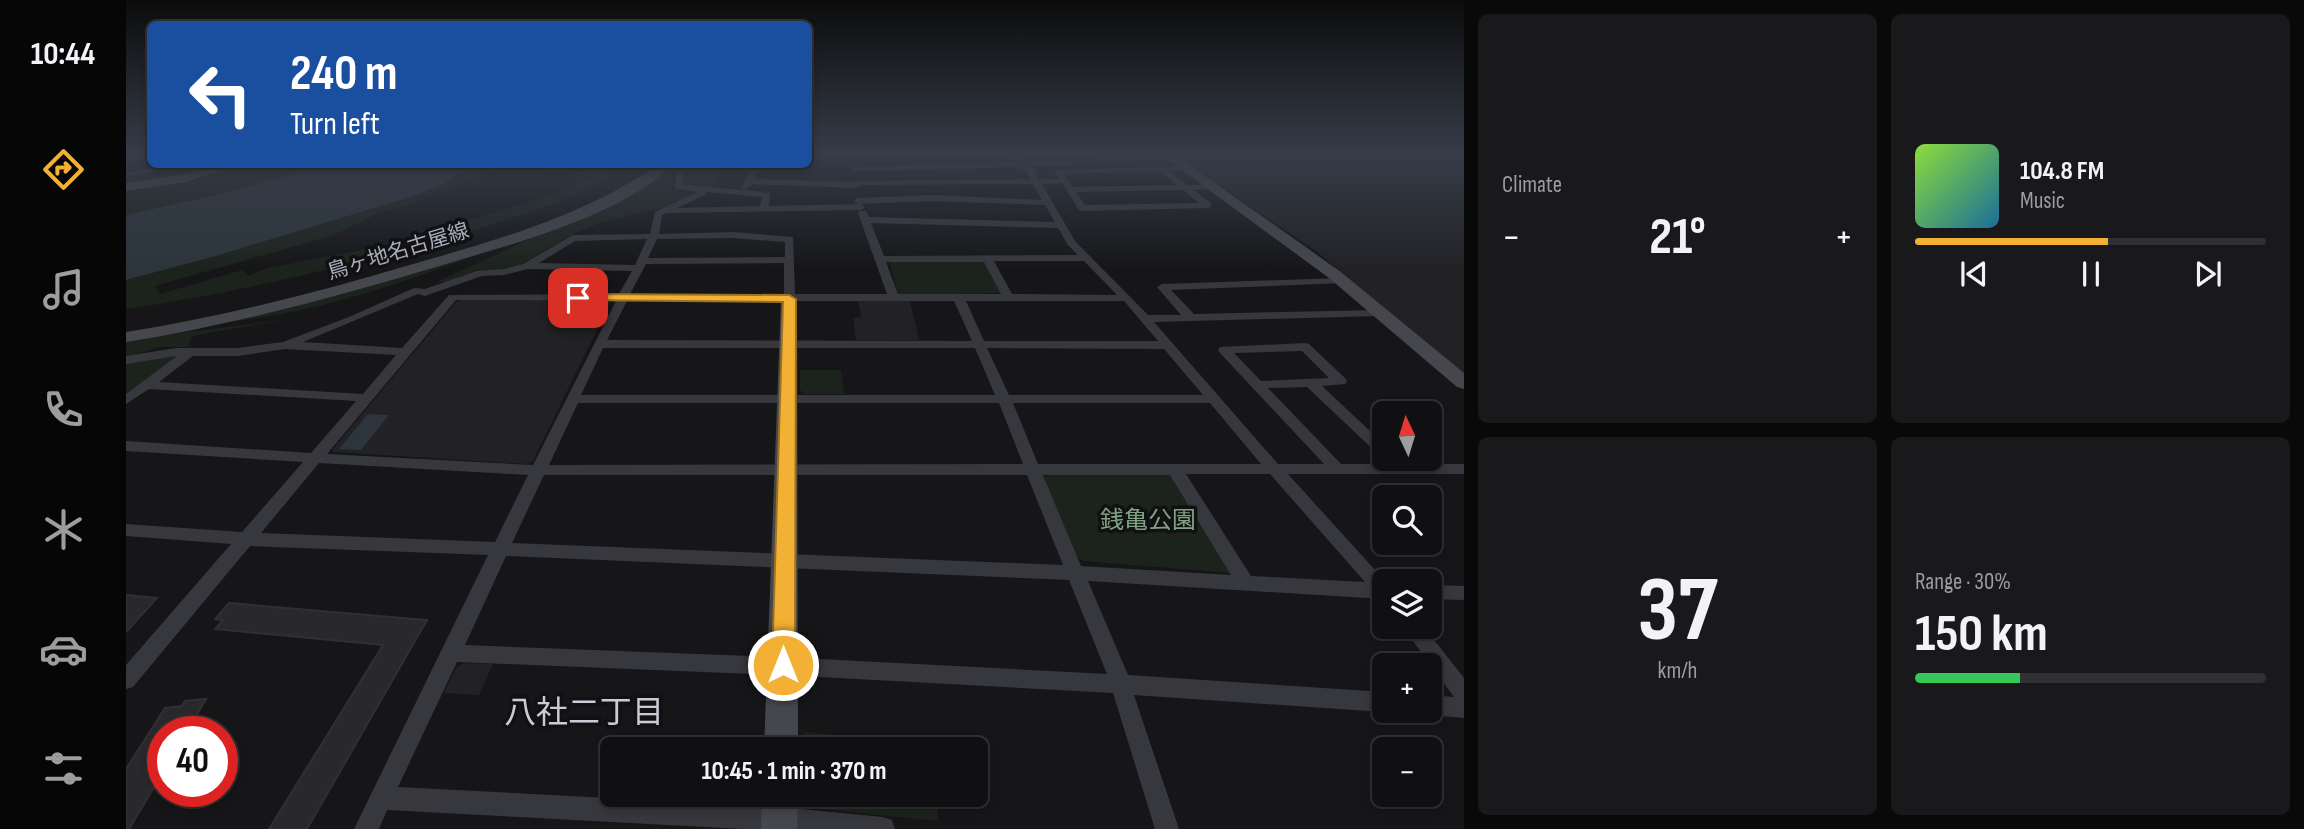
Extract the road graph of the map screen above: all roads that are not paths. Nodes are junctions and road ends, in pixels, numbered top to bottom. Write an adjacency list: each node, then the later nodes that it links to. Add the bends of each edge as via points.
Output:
1 (626, 193): 40 (street, 鳥ヶ地名古屋線, via 535,231 457,256 272,308)
2 (702, 193): 16 (street)
3 (736, 193): 4 (street)
4 (743, 193): 14 (street, via 766,195)
5 (858, 193): 13 (street)
6 (962, 193): 11 (street, via 965,198)
7 (1043, 193): 12 (street)
8 (1072, 193): 9 (street, via 1082,208 1208,205)
9 (1192, 193)
10 (1220, 193): 28 (street)
11 (960, 201): 12 (street); 13 (street, via 932,198); 18 (street)
12 (1049, 203): 19 (street)
13 (860, 204): 14 (street); 17 (street)
14 (764, 208): 15 (street)
15 (731, 209): 16 (street); 20 (street)
16 (662, 211): 21 (street)
17 (866, 220): 18 (street); 23 (street)
18 (970, 223): 19 (street)
19 (1061, 225): 22 (street)
20 (733, 234): 21 (street); 25 (street, via 790,239)
21 (653, 238): 26 (street); 27 (street, via 573,238)
22 (1086, 258): 24 (street); 36 (street)
23 (880, 259): 24 (street); 33 (street)
24 (988, 259): 35 (street)
25 (790, 260): 26 (street); 32 (street)
26 (640, 264): 27 (street); 31 (street)
27 (527, 266): 29 (street, via 481,273)
28 (1341, 281): 37 (street); 38 (street, via 1162,287)
29 (425, 293): 30 (street); 42 (street, via 418,290)
30 (453, 297): 31 (street); 46 (street)
31 (622, 298): 32 (street); 41 (street)
32 (789, 299): 33 (street); 43 (street)
33 (894, 299): 34 (street)
34 (959, 299): 35 (street); 44 (street)
35 (1009, 299): 36 (street)
36 (1127, 299): 39 (street)
37 (1380, 313): 38 (street); 50 (street)
38 (1191, 318): 39 (street)
39 (1144, 319): 45 (street)
40 (126, 337)
41 (599, 344): 43 (street); 54 (street)
42 (285, 345): 46 (street); 47 (street)
43 (788, 345): 44 (street); 58 (street)
44 (978, 345): 45 (street); 55 (street)
45 (1165, 345): 56 (street)
46 (406, 352): 53 (street)
47 (189, 354): 48 (street); 51 (street)
48 (126, 360)
49 (1311, 383): 52 (street); 52 (street, via 1340,381 1304,347 1224,350); 59 (street)
50 (1464, 383)
51 (147, 384): 53 (street); 57 (street)
52 (1257, 385): 69 (street)
53 (366, 398): 61 (street)
54 (574, 399): 58 (street); 68 (street)
55 (1004, 399): 56 (street); 58 (street); 65 (street)
56 (1213, 399): 63 (street)
57 (126, 400)
58 (788, 400): 64 (street)
59 (1372, 441)
60 (126, 446): 61 (street)
61 (315, 458): 68 (street); 72 (street)
62 (1174, 468): 63 (street); 65 (street); 77 (street)
63 (1273, 468): 69 (street); 76 (street)
64 (786, 469): 65 (street); 68 (street); 74 (street)
65 (1033, 469): 75 (street)
66 (1442, 469): 67 (street)
67 (1464, 469)
68 (539, 470): 73 (street)
69 (1338, 470): 70 (street)
70 (1372, 470)
71 (126, 530): 72 (street)
72 (246, 540): 73 (street); 84 (street)
73 (500, 549): 74 (street); 82 (street)
74 (785, 559): 75 (street); 83 (street)
75 (1076, 573): 77 (street); 85 (street)
76 (1372, 578)
77 (1246, 583): 78 (street)
78 (1372, 590)
79 (1442, 592): 80 (street)
80 (1464, 593)
81 (1421, 639): 86 (street)
82 (451, 653): 83 (street); 91 (street)
83 (783, 665): 85 (street); 90 (street)
84 (126, 680)
85 (1121, 682): 87 (street); 95 (street)
86 (1464, 694)
87 (1372, 701)
88 (1442, 706): 89 (street)
89 (1464, 708)
90 (781, 737)
91 (382, 798): 92 (street); 93 (street)
92 (780, 814): 94 (street)
93 (366, 829)
94 (883, 829)
95 (1167, 829)

